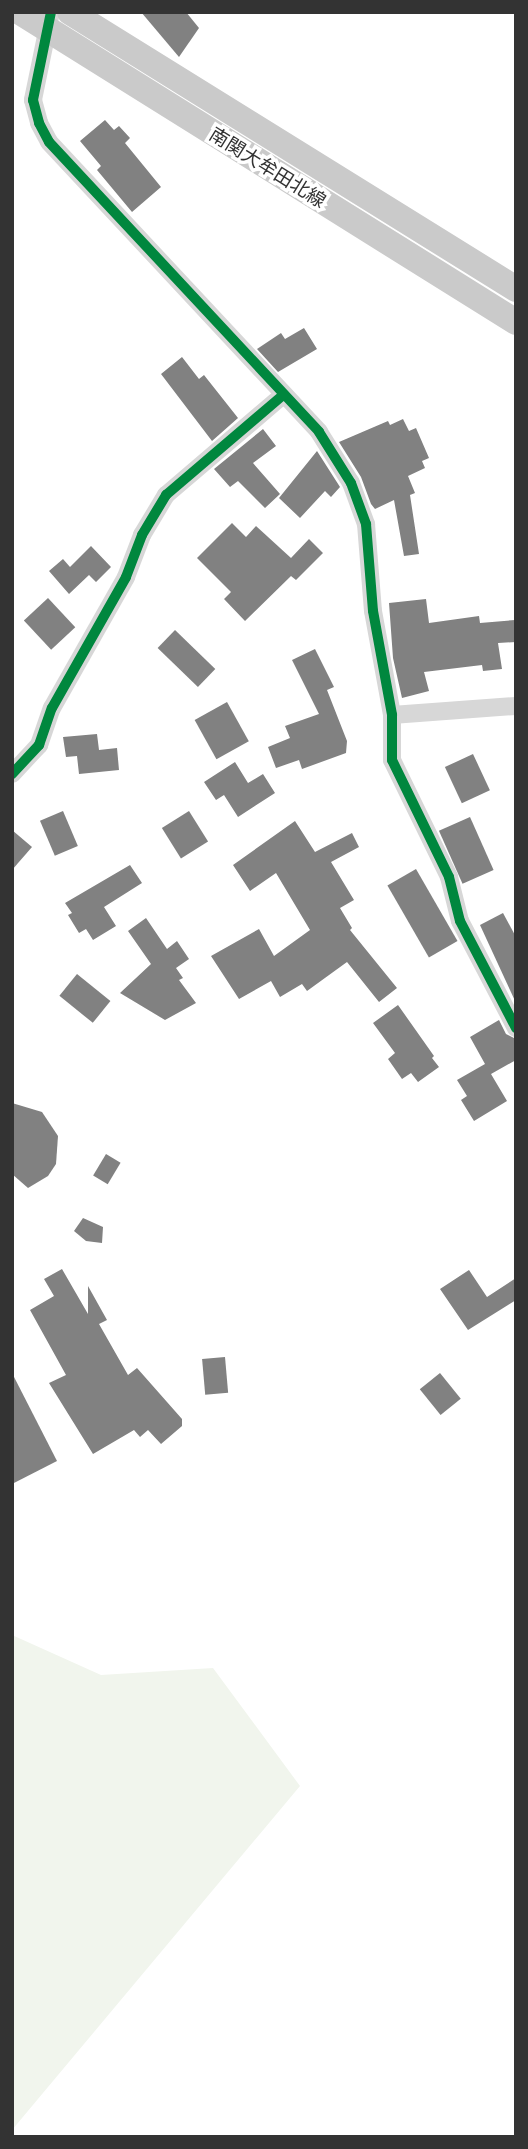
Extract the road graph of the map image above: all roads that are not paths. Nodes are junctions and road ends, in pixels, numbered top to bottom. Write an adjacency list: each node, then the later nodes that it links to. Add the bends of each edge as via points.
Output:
1 (20, 12): 3 (main road, 南関大牟田北線)
2 (70, 12): 4 (main road, 南関大牟田北線)
3 (50, 21): 5 (main road, 南関大牟田北線); 6 (street, via 33,100 48,142)
4 (516, 289)
5 (516, 322)
6 (283, 395): 8 (street, via 318,432 345,473 366,524 373,611); 9 (street, via 166,495 52,708 39,745)
7 (516, 706): 8 (street)
8 (392, 715): 10 (street, via 391,760 449,877 460,921)
9 (12, 774)
10 (516, 1028)

